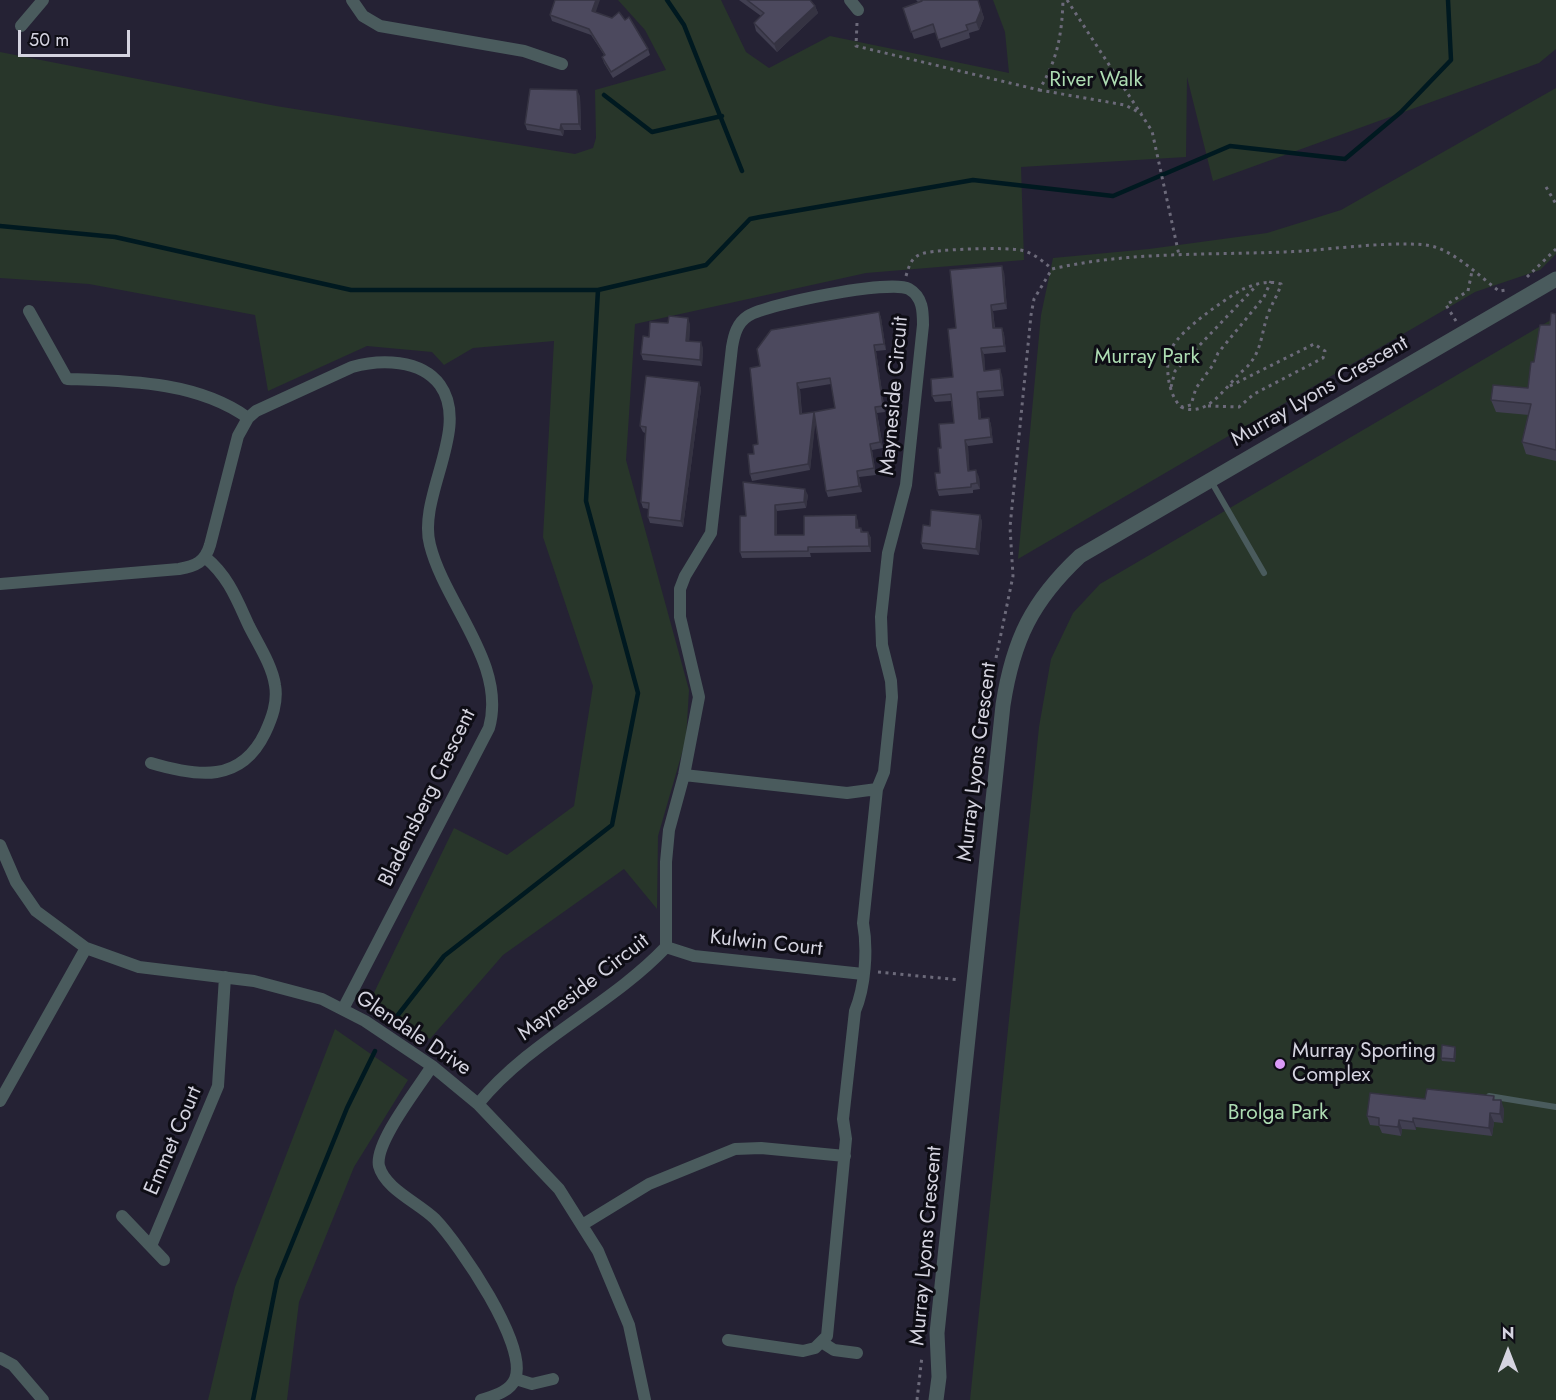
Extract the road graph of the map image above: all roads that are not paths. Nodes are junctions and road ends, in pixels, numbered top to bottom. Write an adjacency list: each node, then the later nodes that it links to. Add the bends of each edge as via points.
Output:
1 (43, 0): 3 (street)
2 (352, 0): 4 (street, via 363,16 380,26 524,51)
3 (21, 26)
4 (562, 64)
5 (1556, 279): 8 (street, Murray Lyons Crescent)
6 (29, 311): 7 (street, via 67,379 144,383 188,391 220,401)
7 (248, 418): 9 (street, via 238,436); 20 (street, Bladensberg Crescent, via 267,405 368,362 422,368 440,385 449,406 448,432 429,510 429,544 488,672 493,715)
8 (1211, 481): 10 (lane); 40 (street, Murray Lyons Crescent, via 1080,556 1054,580 1035,606 1009,666 937,1333)
9 (206, 558): 11 (street, via 179,569); 12 (street, via 225,575 273,675 274,711 257,750 237,767 214,772 176,771)
10 (1264, 573)
11 (0, 584)
12 (151, 763)
13 (684, 775): 14 (street, via 848,793); 14 (street, Mayneside Circuit, via 699,698 680,617 680,589 711,533 732,347 738,326 757,311 800,300 902,286 920,298 923,310 906,485 888,553 881,617 892,697 884,772); 16 (street, Mayneside Circuit, via 669,830)
14 (877, 789): 18 (street, Mayneside Circuit, via 863,923)
15 (0, 845): 17 (street, Glendale Drive, via 16,882 36,911)
16 (666, 947): 18 (street, Kulwin Court, via 694,956); 24 (street, Mayneside Circuit, via 646,968 510,1070)
17 (86, 948): 19 (street, Glendale Drive, via 139,967); 23 (street)
18 (863, 974): 26 (street, Mayneside Circuit, via 843,1119)
19 (225, 977): 20 (street, Glendale Drive, via 299,991); 29 (street, Emmet Court, via 218,1086)
20 (343, 1009): 21 (street, Glendale Drive)
21 (432, 1066): 24 (street, Glendale Drive); 35 (street, via 381,1146 379,1166 389,1182 435,1220 480,1278 516,1359)
22 (1484, 1095): 25 (lane)
23 (0, 1101)
24 (478, 1104): 28 (street, Glendale Drive, via 553,1182)
25 (1556, 1107)
26 (845, 1156): 28 (street, via 735,1149 649,1184); 32 (street, Mayneside Circuit, via 830,1317)
27 (123, 1215): 29 (street)
28 (582, 1225): 39 (street, Glendale Drive, via 598,1251 629,1325)
29 (151, 1246): 30 (street)
30 (164, 1260)
31 (728, 1340): 32 (street, via 803,1351)
32 (823, 1343): 33 (street, via 834,1350)
33 (857, 1353)
34 (0, 1358): 37 (street, via 13,1365)
35 (516, 1378): 36 (street, via 532,1384); 38 (street, via 512,1386)
36 (553, 1378)
37 (43, 1400)
38 (481, 1400)
39 (645, 1400)
40 (936, 1400)

